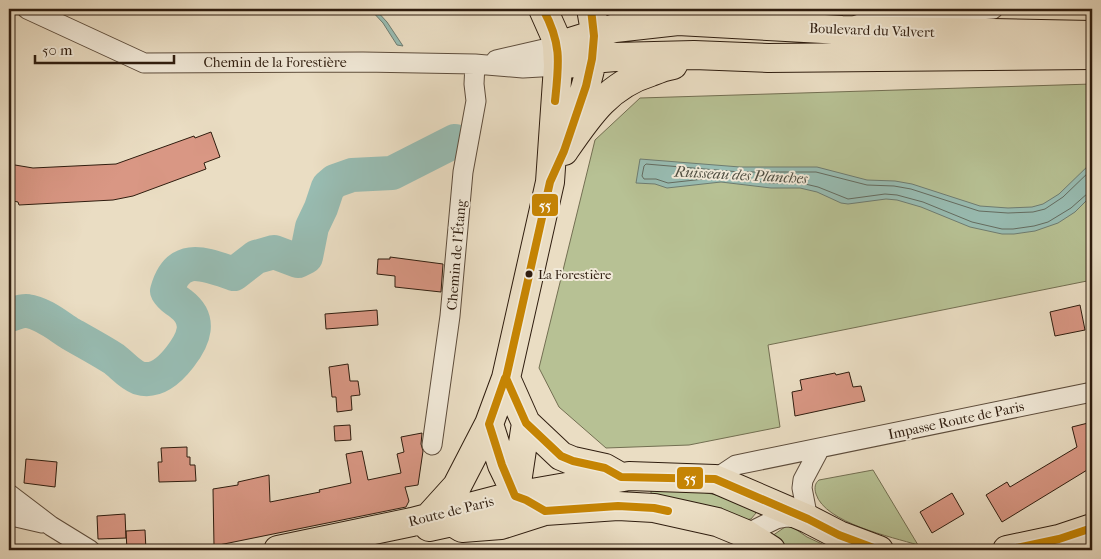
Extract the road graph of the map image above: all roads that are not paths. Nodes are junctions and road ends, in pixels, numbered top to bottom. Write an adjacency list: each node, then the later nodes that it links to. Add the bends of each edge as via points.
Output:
1 (27, 9): 16 (street, Chemin de la Forestière, via 144,63)
2 (543, 9): 13 (main road, via 556,36)
3 (591, 9): 11 (main road)
4 (648, 9): 7 (main road)
5 (993, 9): 8 (street, via 883,16)
6 (1007, 9): 9 (street)
7 (678, 20): 8 (main road, Boulevard du Valvert); 11 (main road, Boulevard du Valvert, via 615,28)
8 (842, 30): 9 (main road, Boulevard du Valvert)
9 (972, 33): 10 (main road, Boulevard du Valvert); 14 (street)
10 (1092, 35)
11 (593, 47): 13 (main road, Chemin de la Forestière); 15 (main road, Boulevard du Valvert, via 615,57 694,55); 17 (main road, via 586,86)
12 (1092, 55): 14 (main road, Boulevard du Valvert)
13 (558, 56): 16 (street, Chemin de la Forestière); 18 (main road)
14 (939, 56): 15 (main road, Boulevard du Valvert)
15 (768, 58): 17 (main road, via 668,66 639,75 614,89)
16 (475, 64): 23 (street, Chemin de l'Étang, via 476,101 463,172 450,316)
17 (564, 151): 18 (main road)
18 (550, 182): 19 (main road)
19 (506, 378): 21 (main road); 22 (main road)
20 (1092, 392): 24 (street, Impasse Route de Paris)
21 (526, 423): 25 (main road, via 562,456 605,468); 28 (main road)
22 (489, 424): 28 (main road); 32 (main road)
23 (432, 445)
24 (820, 448): 26 (street, Impasse Route de Paris, via 736,465); 31 (street, via 803,480)
25 (621, 477): 26 (main road); 28 (main road)
26 (715, 479): 31 (main road)
27 (9, 494): 33 (street)
28 (515, 496): 29 (main road); 32 (main road, via 492,515)
29 (545, 511): 32 (main road, Route de Paris, via 500,525 462,528); 35 (main road, Route de Paris, via 618,506 654,508 717,522)
30 (9, 513): 33 (street)
31 (808, 519): 35 (street, via 776,519); 40 (main road)
32 (440, 520): 37 (main road, Route de Paris); 38 (main road, Route de Paris)
33 (50, 526): 36 (street)
34 (1092, 528): 41 (main road)
35 (746, 534): 39 (main road, Route de Paris)
36 (90, 550)
37 (278, 550)
38 (323, 550)
39 (771, 550)
40 (879, 550)
41 (1008, 550)

